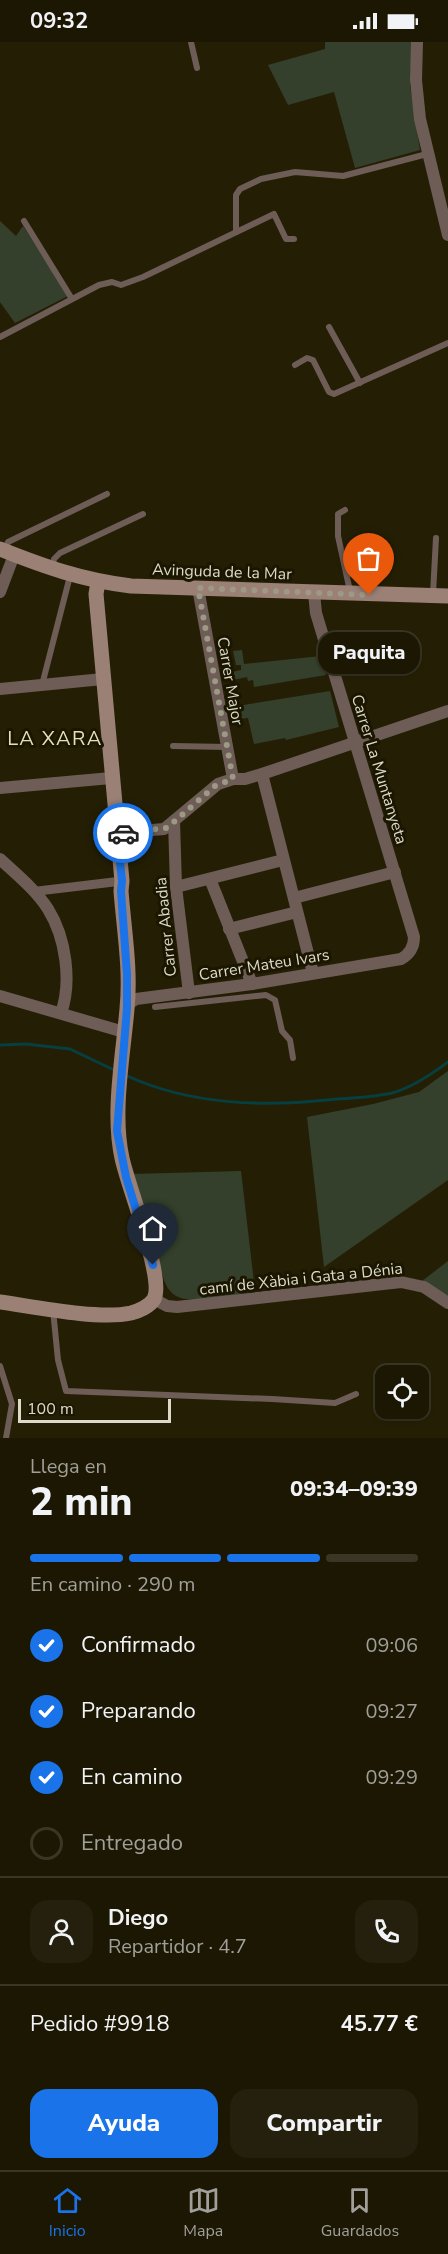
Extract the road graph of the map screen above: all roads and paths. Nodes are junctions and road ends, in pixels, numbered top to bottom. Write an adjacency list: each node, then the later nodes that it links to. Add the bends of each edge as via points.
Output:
1 (191, 42): 3 (lane)
2 (417, 42): 4 (street, via 417,97)
3 (197, 68)
4 (427, 154): 6 (lane, via 354,174 295,172 251,183 236,195); 7 (street)
5 (24, 221): 9 (lane)
6 (236, 232): 8 (lane, via 274,214 286,239); 9 (lane, via 143,277 121,285 99,285)
7 (448, 235)
8 (294, 239)
9 (72, 299): 11 (lane)
10 (329, 327): 14 (lane)
11 (0, 337)
12 (448, 343): 14 (lane)
13 (295, 365): 14 (lane, via 307,358 313,360 328,392 334,394)
14 (360, 383)
15 (107, 494): 19 (lane, via 8,542)
16 (345, 510): 26 (lane, via 338,514 336,526)
17 (144, 514): 20 (lane, via 60,554)
18 (436, 538): 27 (lane)
19 (6, 551): 20 (main road, Avinguda de la Mar); 24 (street)
20 (52, 568): 21 (main road, Avinguda de la Mar)
21 (70, 575): 22 (main road, Avinguda de la Mar); 29 (lane)
22 (98, 582): 23 (main road, Avinguda de la Mar); 28 (main road)
23 (198, 588): 25 (main road, Avinguda de la Mar); 34 (street, Carrer Major)
24 (0, 592)
25 (314, 593): 26 (main road, Avinguda de la Mar); 32 (street, Carrer La Muntanyeta, via 316,613)
26 (351, 594): 27 (main road, Avinguda de la Mar)
27 (440, 596)
28 (103, 679): 29 (street); 36 (main road)
29 (42, 685): 30 (street)
30 (0, 688)
31 (448, 711): 32 (street)
32 (354, 743): 35 (street); 43 (street, Carrer La Muntanyeta)
33 (173, 746): 34 (lane)
34 (227, 747): 37 (street, Carrer Major)
35 (262, 774): 37 (street); 42 (street)
36 (111, 778): 38 (street); 40 (main road)
37 (233, 779): 39 (street, via 215,786)
38 (0, 788)
39 (174, 821): 40 (street, via 164,829); 46 (street, Carrer Abadia)
40 (117, 833): 45 (main road)
41 (0, 858): 61 (street, via 44,904 57,929 67,987)
42 (283, 860): 44 (street); 48 (street)
43 (395, 872): 48 (street); 51 (street, Carrer La Muntanyeta, via 414,937)
44 (210, 879): 46 (street); 50 (street)
45 (122, 881): 47 (street); 53 (main road)
46 (176, 887): 55 (street, Carrer Abadia)
47 (38, 891)
48 (294, 898): 49 (street)
49 (297, 912): 50 (street); 52 (street)
50 (229, 929): 54 (street)
51 (409, 954): 52 (street, Carrer Mateu Ivars, via 401,959)
52 (313, 973): 54 (street, Carrer Mateu Ivars)
53 (127, 986): 57 (main road); 60 (main road)
54 (253, 989): 55 (street, Carrer Mateu Ivars); 58 (lane); 63 (lane, via 275,1000)
55 (189, 993): 58 (street, Carrer Mateu Ivars)
56 (0, 996): 61 (street)
57 (140, 998): 58 (street, Carrer Mateu Ivars); 60 (street)
58 (167, 1001): 59 (lane)
59 (155, 1007)
60 (127, 1008): 62 (main road)
61 (61, 1013): 62 (street)
62 (124, 1032): 64 (main road, via 117,1119 119,1144 153,1265)
63 (293, 1058)
64 (154, 1299): 66 (street, camí de Xàbia i Gata a Dénia, via 177,1307 401,1282 424,1287); 67 (main road, via 141,1309 122,1314)
65 (0, 1302): 67 (main road)
66 (448, 1304)
67 (52, 1309): 69 (lane, via 66,1391 335,1404)
68 (0, 1366): 70 (lane, via 12,1404)
69 (356, 1394)
70 (6, 1438)

